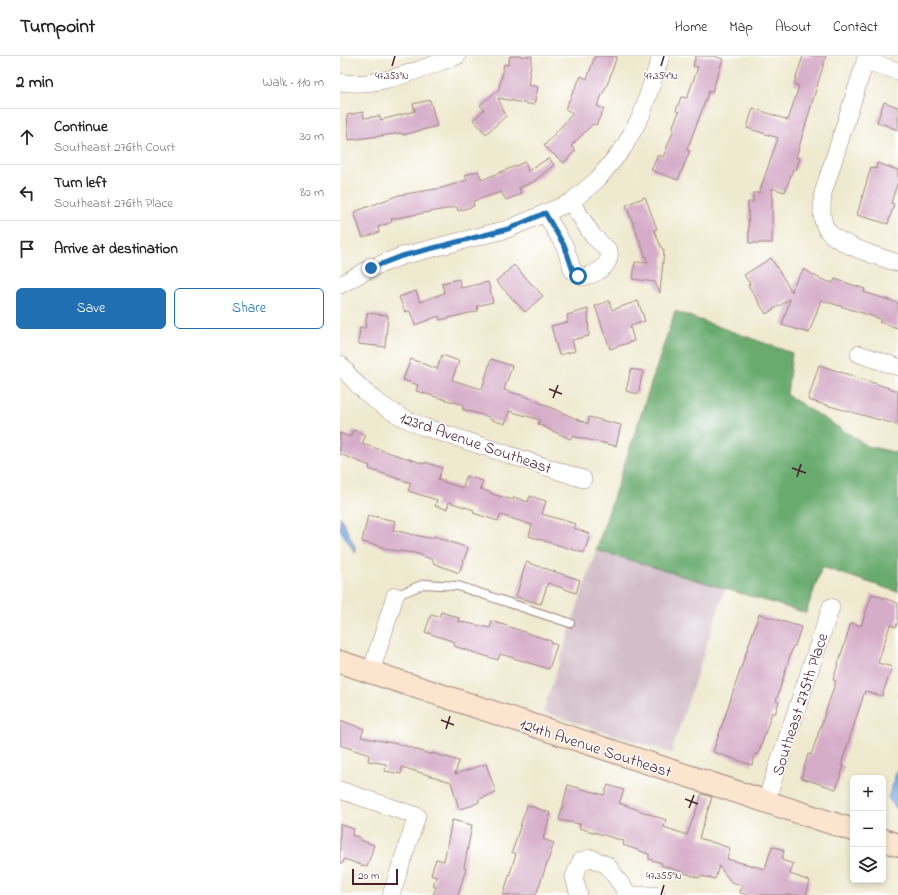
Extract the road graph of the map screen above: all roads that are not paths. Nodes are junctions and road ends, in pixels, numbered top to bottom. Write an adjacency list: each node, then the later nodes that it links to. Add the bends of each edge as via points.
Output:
1 (457, 56): 5 (street, via 397,76 366,83)
2 (661, 56): 6 (street, via 641,116 624,147 598,179)
3 (866, 58): 4 (street); 8 (street, via 823,193 821,213 827,230 841,240 870,254)
4 (898, 71)
5 (340, 82)
6 (571, 202): 7 (street); 7 (street, via 592,236 609,251 604,268 588,276 583,277 573,271 565,247)
7 (545, 213): 9 (street, via 508,229 402,256 371,268)
8 (898, 263)
9 (340, 285)
10 (859, 354): 12 (street)
11 (340, 364): 13 (street, 123rd Avenue Southeast, via 356,384 379,404 400,417)
12 (898, 367)
13 (583, 479)
14 (395, 596): 16 (lane, via 424,584 458,586); 18 (street)
15 (831, 607): 20 (street, Southeast 275th Place)
16 (570, 623)
17 (340, 662): 18 (street, 124th Avenue Southeast)
18 (372, 672): 20 (street, 124th Avenue Southeast)
19 (340, 790): 24 (street, via 417,816)
20 (766, 801): 21 (street, 124th Avenue Southeast)
21 (850, 829)
22 (886, 841): 23 (street)
23 (898, 845)
24 (390, 895)
25 (579, 895): 26 (street, via 574,876 581,861 591,858 607,864)
26 (626, 895): 27 (street)
27 (656, 895)

